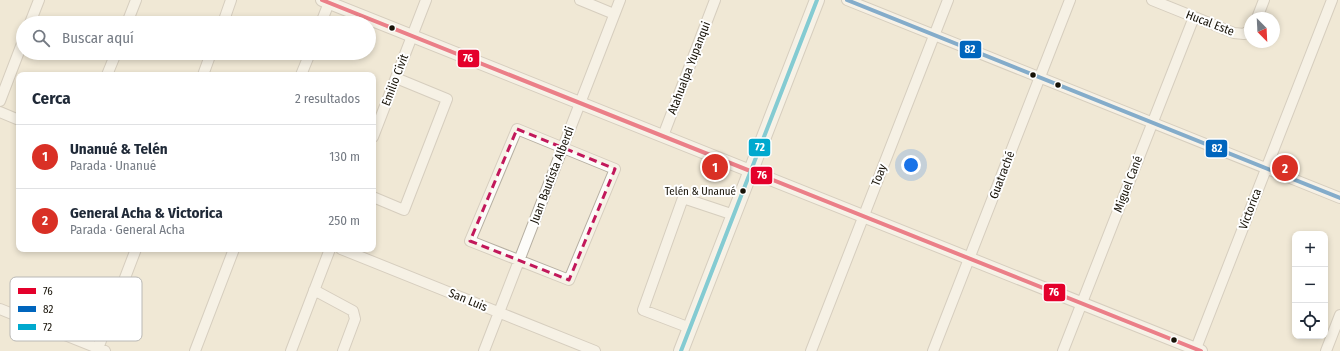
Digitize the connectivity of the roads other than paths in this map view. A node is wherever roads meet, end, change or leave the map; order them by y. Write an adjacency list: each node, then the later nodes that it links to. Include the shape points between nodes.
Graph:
1 (39, 0): 18 (street)
2 (136, 0): 19 (street)
3 (231, 0): 20 (street)
4 (426, 0): 27 (street, Emilio Civit)
5 (580, 0): 17 (street)
6 (620, 0): 17 (street, Juan Bautista Alberdi)
7 (715, 0): 43 (street, Atahualpa Yupanqui)
8 (817, 0): 46 (main road)
9 (847, 0): 26 (street)
10 (948, 0): 26 (street, Toay)
11 (1070, 0): 35 (street, Guatraché)
12 (1152, 0): 23 (street, Hucal Este)
13 (1264, 0): 16 (street)
14 (1332, 0): 45 (street, Victorica)
15 (327, 1): 21 (street); 22 (street)
16 (1259, 12)
17 (614, 14): 38 (street, Juan Bautista Alberdi)
18 (33, 16)
19 (130, 16)
20 (225, 16)
21 (323, 16)
22 (363, 16)
23 (1194, 17): 25 (street, Hucal Este, via 1238,34); 41 (street, Miguel Cané)
24 (376, 21): 27 (street)
25 (1244, 32)
26 (934, 35): 35 (street); 50 (street, Toay)
27 (412, 36): 36 (street, Emilio Civit); 38 (street)
28 (16, 60): 37 (street)
29 (113, 60): 32 (street)
30 (208, 60): 33 (street)
31 (307, 60): 34 (street)
32 (108, 72)
33 (204, 72)
34 (302, 72)
35 (1040, 77): 41 (street); 55 (street, Guatraché)
36 (396, 78): 42 (street, Emilio Civit); 47 (street, via 447,99 404,210)
37 (0, 101)
38 (580, 103): 43 (street); 44 (street, Juan Bautista Alberdi)
39 (0, 112): 40 (street)
40 (16, 119)
41 (1152, 122): 45 (street); 59 (street, Miguel Cané)
42 (376, 129)
43 (663, 136): 46 (street)
44 (563, 148): 56 (street, Juan Bautista Alberdi); 56 (street, via 517,129 470,241); 56 (street, via 615,169 569,280)
45 (1266, 168): 48 (street); 67 (street, Victorica)
46 (751, 171): 49 (main road); 50 (street)
47 (376, 198)
48 (1340, 198)
49 (734, 215): 64 (main road); 64 (street, via 683,198 643,310)
50 (864, 216): 55 (street); 74 (street, Toay)
51 (135, 252): 57 (street)
52 (233, 252): 68 (street)
53 (329, 252): 58 (street)
54 (349, 252): 61 (street, San Luis)
55 (969, 258): 59 (street); 75 (street, Guatraché)
56 (519, 260): 61 (street, Juan Bautista Alberdi)
57 (126, 277)
58 (314, 290): 69 (street); 70 (street, via 353,311 355,319)
59 (1082, 303): 67 (street); 76 (street, Miguel Cané)
60 (0, 309): 62 (street)
61 (499, 312): 71 (street, Juan Bautista Alberdi); 72 (street, San Luis)
62 (10, 313)
63 (1340, 316): 77 (street)
64 (690, 328): 73 (main road)
65 (78, 341): 66 (street)
66 (100, 350)
67 (1197, 350)
68 (195, 351)
69 (290, 351)
70 (342, 351)
71 (484, 351)
72 (595, 351)
73 (681, 351)
74 (811, 351)
75 (933, 351)
76 (1063, 351)
77 (1326, 351)

